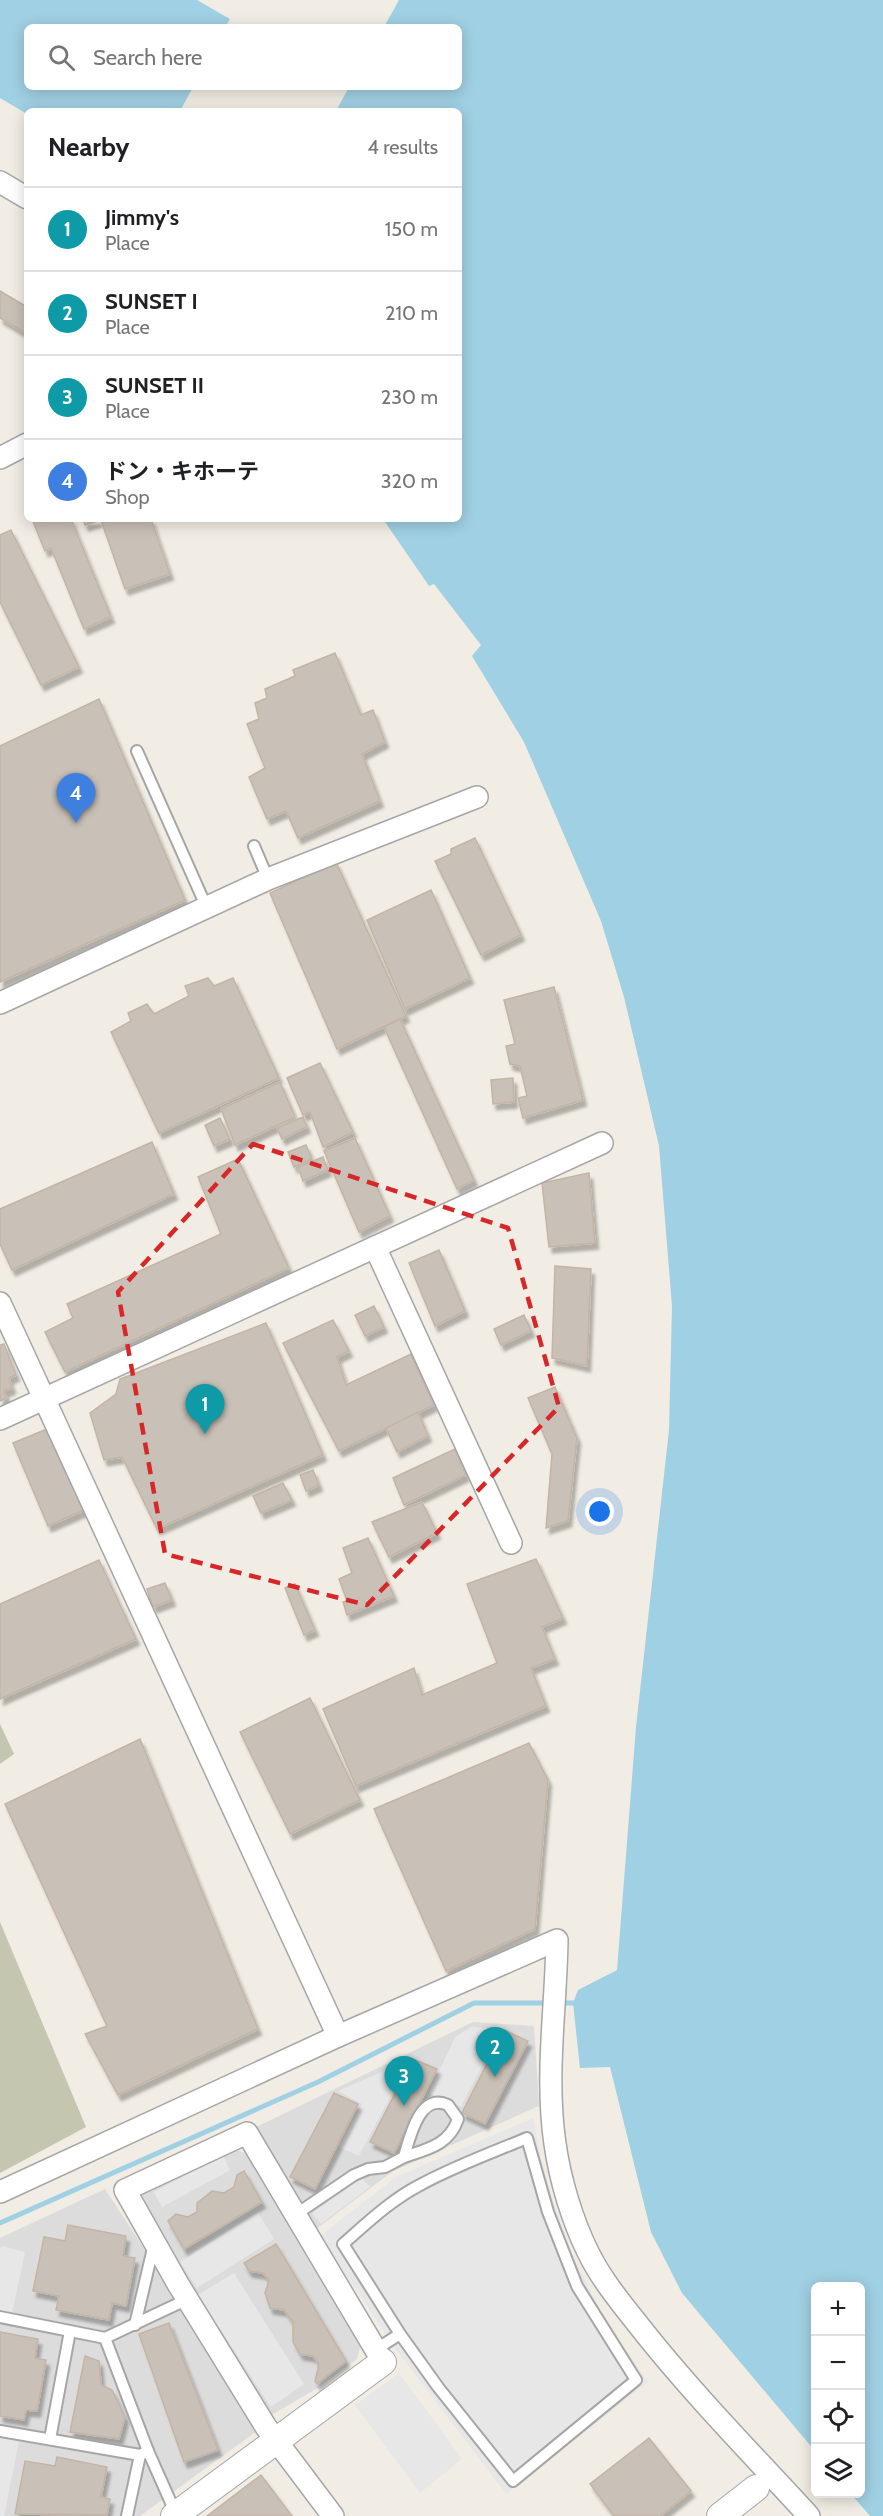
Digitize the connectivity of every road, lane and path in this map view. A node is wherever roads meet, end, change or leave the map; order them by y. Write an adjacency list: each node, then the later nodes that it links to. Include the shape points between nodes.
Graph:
1 (0, 182): 2 (street)
2 (24, 196)
3 (24, 446): 4 (street)
4 (0, 458)
5 (137, 751): 9 (lane)
6 (477, 797): 8 (street)
7 (254, 846): 8 (lane)
8 (268, 879): 9 (street)
9 (206, 906): 10 (street)
10 (0, 1003)
11 (602, 1143): 12 (street)
12 (375, 1247): 14 (street); 16 (street)
13 (0, 1303): 14 (street)
14 (44, 1399): 15 (street); 17 (street)
15 (0, 1419)
16 (512, 1543)
17 (338, 2036): 19 (street); 38 (street, via 557,1940 550,2069 555,2144 570,2205 588,2252 613,2293 663,2357)
18 (404, 2157): 18 (lane, via 411,2133 428,2104 435,2101 448,2105 458,2119 454,2132 436,2146); 20 (lane, via 354,2175)
19 (0, 2192)
20 (295, 2215): 21 (street, via 247,2133 124,2190); 28 (street)
21 (154, 2241): 22 (street); 24 (lane)
22 (188, 2299): 24 (lane); 31 (street)
23 (0, 2317): 25 (lane)
24 (135, 2325): 27 (lane)
25 (70, 2331): 27 (lane); 30 (lane)
26 (400, 2334): 26 (lane, via 513,2481 636,2380 577,2286 548,2212 527,2138 418,2186 376,2214 343,2244); 28 (lane)
27 (105, 2338): 32 (lane)
28 (379, 2356): 31 (street)
29 (0, 2431): 30 (lane)
30 (50, 2439): 32 (lane)
31 (275, 2441): 34 (street); 36 (street)
32 (145, 2453): 34 (lane); 35 (lane)
33 (756, 2488): 37 (street)
34 (175, 2515)
35 (127, 2516)
36 (333, 2516)
37 (720, 2516)
38 (809, 2516)

